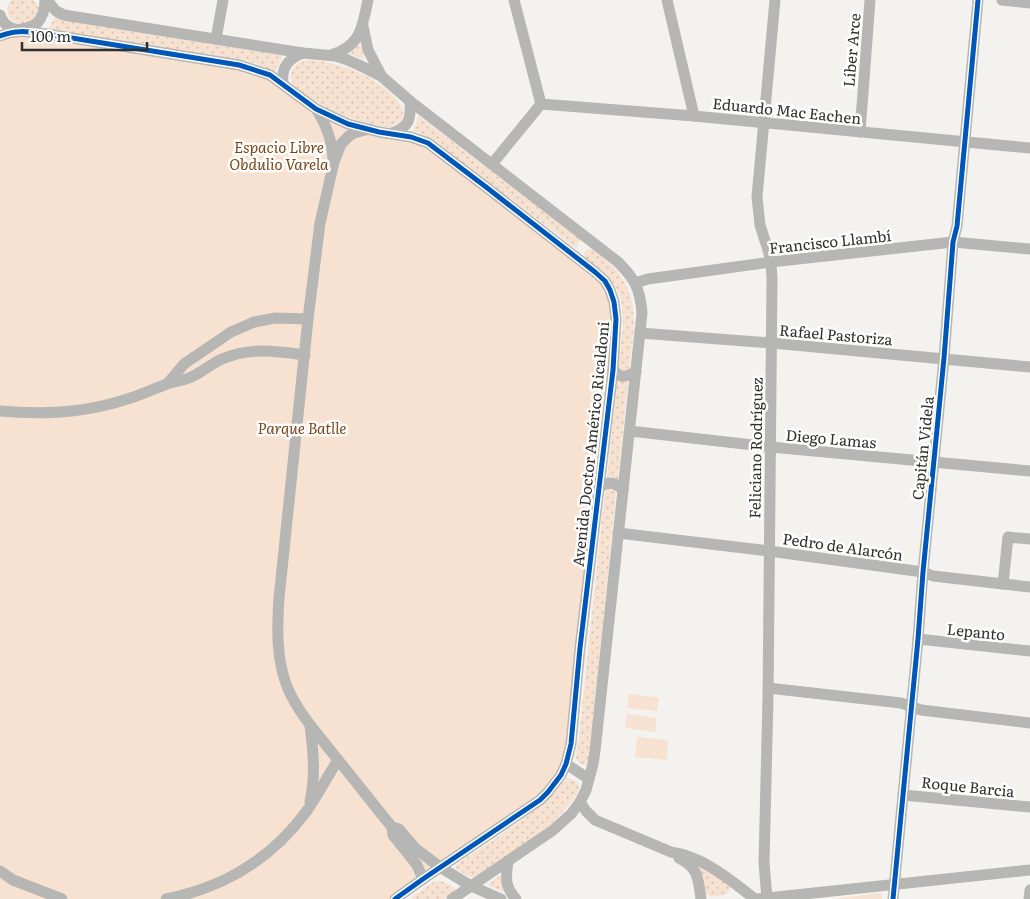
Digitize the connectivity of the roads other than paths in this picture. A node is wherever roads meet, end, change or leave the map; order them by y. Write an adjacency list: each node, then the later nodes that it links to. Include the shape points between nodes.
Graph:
1 (46, 0): 13 (street, via 38,23); 15 (street, via 64,15)
2 (223, 0): 15 (street)
3 (368, 0): 12 (street)
4 (514, 0): 21 (street)
5 (667, 0): 23 (street)
6 (775, 0): 24 (street, Feliciano Rodríguez)
7 (870, 0): 26 (street, Líber Arce)
8 (978, 0): 28 (street, Capitán Videla)
9 (1002, 0): 10 (street)
10 (1030, 3)
11 (0, 15): 13 (street, via 7,26)
12 (362, 26): 17 (street, via 352,44); 18 (street, via 368,50)
13 (20, 30): 14 (street, Avenida Doctor Américo Ricaldoni); 19 (street, Avenida Doctor Américo Ricaldoni, via 239,65 270,74)
14 (0, 36)
15 (216, 38): 16 (street)
16 (304, 53): 17 (street); 19 (street, via 291,59 287,65)
17 (331, 55): 18 (street)
18 (381, 76): 20 (street)
19 (284, 84): 22 (street, Avenida Doctor Américo Ricaldoni)
20 (410, 101): 27 (street, via 408,123); 31 (street)
21 (540, 104): 23 (street, Eduardo Mac Eachen); 31 (street)
22 (316, 109): 25 (street, Avenida Doctor Américo Ricaldoni, via 348,124); 30 (street, via 330,137)
23 (694, 116): 24 (street, Eduardo Mac Eachen)
24 (764, 123): 26 (street, Eduardo Mac Eachen); 36 (street, Feliciano Rodríguez, via 757,204)
25 (369, 129): 27 (street, Avenida Doctor Américo Ricaldoni); 30 (street, via 349,136 341,144)
26 (860, 132): 28 (street, Eduardo Mac Eachen)
27 (392, 134): 35 (street, Avenida Doctor Américo Ricaldoni, via 418,139 438,150)
28 (965, 142): 29 (street, Eduardo Mac Eachen); 33 (street, Capitán Videla)
29 (1030, 148)
30 (334, 162): 38 (street, via 317,237)
31 (492, 164): 32 (street)
32 (591, 242): 35 (street, via 581,247); 37 (street, via 618,262)
33 (953, 242): 34 (street, Francisco Llambí); 36 (street, Francisco Llambí); 42 (street, Capitán Videla)
34 (1030, 249)
35 (578, 259): 44 (street, Avenida Doctor Américo Ricaldoni, via 605,281 612,296 616,319)
36 (771, 262): 37 (street, Francisco Llambí); 40 (street, Feliciano Rodríguez)
37 (635, 282): 39 (street, via 642,313)
38 (308, 320): 41 (street); 46 (street, via 275,318 254,322 231,332 184,364)
39 (640, 333): 40 (street, Rafael Pastoriza); 45 (street)
40 (772, 343): 42 (street, Rafael Pastoriza); 49 (street, Feliciano Rodríguez)
41 (305, 355): 46 (street, via 265,350 244,352 221,360 189,378); 65 (street, via 277,636 288,689)
42 (944, 358): 43 (street, Rafael Pastoriza); 50 (street, Capitán Videla)
43 (1030, 367)
44 (613, 370): 45 (street, via 625,377); 52 (street, Avenida Doctor Américo Ricaldoni)
45 (636, 372): 48 (street)
46 (168, 383): 47 (street, via 122,401 80,410)
47 (0, 411)
48 (630, 431): 49 (street, Diego Lamas); 53 (street)
49 (771, 447): 50 (street, Diego Lamas); 56 (street, Feliciano Rodríguez)
50 (934, 462): 51 (street, Diego Lamas); 57 (street, Capitán Videla)
51 (1030, 471)
52 (599, 487): 53 (street, via 605,483 615,484); 67 (street, Avenida Doctor Américo Ricaldoni, via 571,744)
53 (623, 490): 54 (street)
54 (618, 533): 56 (street, Pedro de Alarcón); 68 (street, via 595,751)
55 (1030, 539): 58 (street, via 1008,537)
56 (769, 551): 57 (street, Pedro de Alarcón); 62 (street, Feliciano Rodríguez)
57 (923, 572): 58 (street, Pedro de Alarcón); 60 (street, Capitán Videla)
58 (1003, 584): 59 (street, Pedro de Alarcón)
59 (1030, 587)
60 (918, 640): 61 (street, Lepanto); 63 (street, Capitán Videla)
61 (1030, 652)
62 (768, 688): 63 (street, via 901,703); 91 (street, Feliciano Rodríguez, via 764,863)
63 (911, 707): 64 (street); 69 (street, Capitán Videla)
64 (1030, 723)
65 (310, 724): 66 (street); 72 (street, via 314,772)
66 (338, 760): 72 (street); 73 (street)
67 (566, 764): 68 (street); 76 (street, Avenida Doctor Américo Ricaldoni, via 540,800)
68 (589, 779): 70 (street)
69 (903, 795): 71 (street, Roque Barcia); 80 (street, Capitán Videla)
70 (580, 802): 74 (street, via 595,820); 75 (street, via 552,831)
71 (1030, 807)
72 (307, 810): 86 (street, via 282,841 243,870 208,887)
73 (392, 827): 76 (street, via 399,829 416,849); 79 (street, via 393,835 417,865)
74 (671, 852): 90 (street, via 696,872); 91 (street, via 708,864)
75 (508, 861): 81 (street); 89 (street, via 507,884)
76 (440, 867): 79 (street, Avenida Doctor Américo Ricaldoni); 81 (street)
77 (1030, 870): 80 (street)
78 (0, 871): 85 (street, via 12,880)
79 (423, 879): 83 (street, Avenida Doctor Américo Ricaldoni)
80 (894, 884): 84 (street); 92 (street, Capitán Videla)
81 (472, 886): 87 (street); 88 (street)
82 (1030, 890): 93 (street)
83 (400, 897)
84 (791, 897): 91 (street)
85 (62, 899)
86 (166, 899)
87 (452, 899)
88 (501, 899)
89 (516, 899)
90 (701, 899)
91 (760, 899)
92 (893, 899)
93 (1029, 899)

